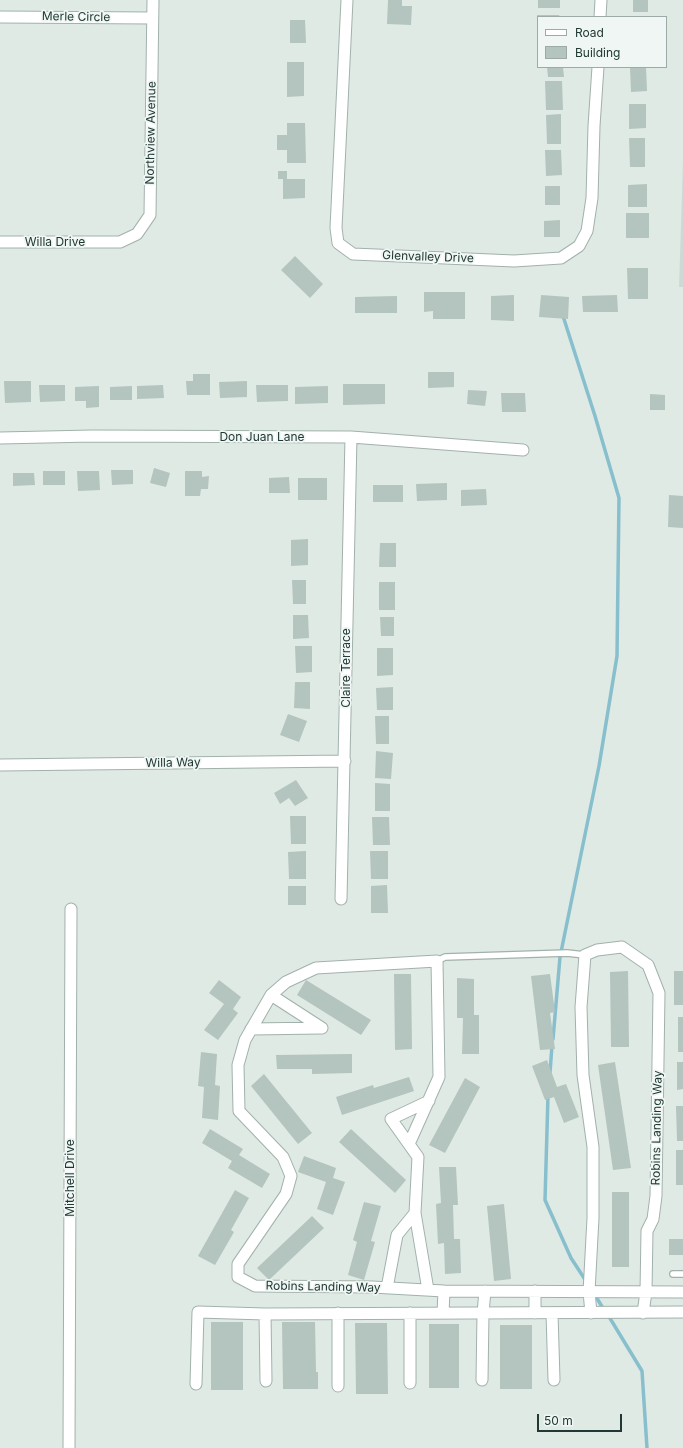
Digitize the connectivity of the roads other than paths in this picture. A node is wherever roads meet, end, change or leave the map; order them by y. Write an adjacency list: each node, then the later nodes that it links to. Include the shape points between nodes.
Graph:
1 (153, 0): 6 (street, Northview Avenue)
2 (347, 0): 7 (street, Glenvalley Drive, via 336,228 338,243 353,254 514,260 561,258 579,246 588,231 592,198)
3 (601, 0): 4 (street)
4 (600, 16)
5 (0, 17): 6 (street, Merle Circle)
6 (152, 18): 9 (street, Northview Avenue, via 150,215 137,234 120,242)
7 (598, 68)
8 (0, 242): 9 (street, Willa Drive)
9 (110, 242)
10 (351, 437): 11 (street, Don Juan Lane); 12 (street, Don Juan Lane); 13 (street, Claire Terrace)
11 (0, 438)
12 (523, 450)
13 (345, 761): 14 (street, Willa Way); 15 (street, Claire Terrace)
14 (0, 765)
15 (341, 899)
16 (71, 909): 50 (street, Mitchell Drive)
17 (586, 955): 18 (lane, via 567,953 445,957); 31 (street, via 581,1007 583,1075 593,1147); 32 (street, Robins Landing Way, via 597,950 622,947 648,965 659,993 656,1196 654,1218 647,1231)
18 (437, 961): 19 (street, Robins Landing Way, via 316,968 286,982); 21 (street, via 439,1077)
19 (271, 995): 20 (street, Robins Landing Way); 20 (street, via 322,1028)
20 (251, 1029): 26 (street, Robins Landing Way, via 238,1065 239,1111 284,1157 291,1176 286,1194 238,1264 238,1277 255,1286)
21 (429, 1101): 22 (street); 22 (street, via 392,1119)
22 (409, 1144): 23 (street, via 418,1157)
23 (415, 1213): 26 (street, via 397,1235); 27 (street)
24 (673, 1274): 25 (lane)
25 (683, 1274)
26 (387, 1288): 27 (street, Robins Landing Way)
27 (428, 1290): 28 (street, Robins Landing Way)
28 (444, 1291): 29 (street, Robins Landing Way); 37 (street)
29 (485, 1291): 30 (street, Robins Landing Way); 38 (street)
30 (535, 1291): 31 (street, Robins Landing Way); 39 (street)
31 (589, 1292): 32 (street, Robins Landing Way); 41 (street)
32 (646, 1292): 33 (street, Robins Landing Way); 42 (street, Robins Landing Way)
33 (683, 1292)
34 (683, 1312): 42 (street)
35 (338, 1313): 36 (street); 43 (street); 49 (street)
36 (410, 1313): 37 (street); 47 (street)
37 (444, 1313): 38 (street)
38 (483, 1313): 39 (street); 44 (street)
39 (535, 1313): 40 (street)
40 (552, 1313): 41 (street); 45 (street)
41 (591, 1313): 42 (street)
42 (643, 1313)
43 (265, 1314): 46 (street); 48 (street, via 198,1312)
44 (482, 1380)
45 (554, 1380)
46 (266, 1381)
47 (410, 1383)
48 (196, 1384)
49 (338, 1386)
50 (69, 1448)

